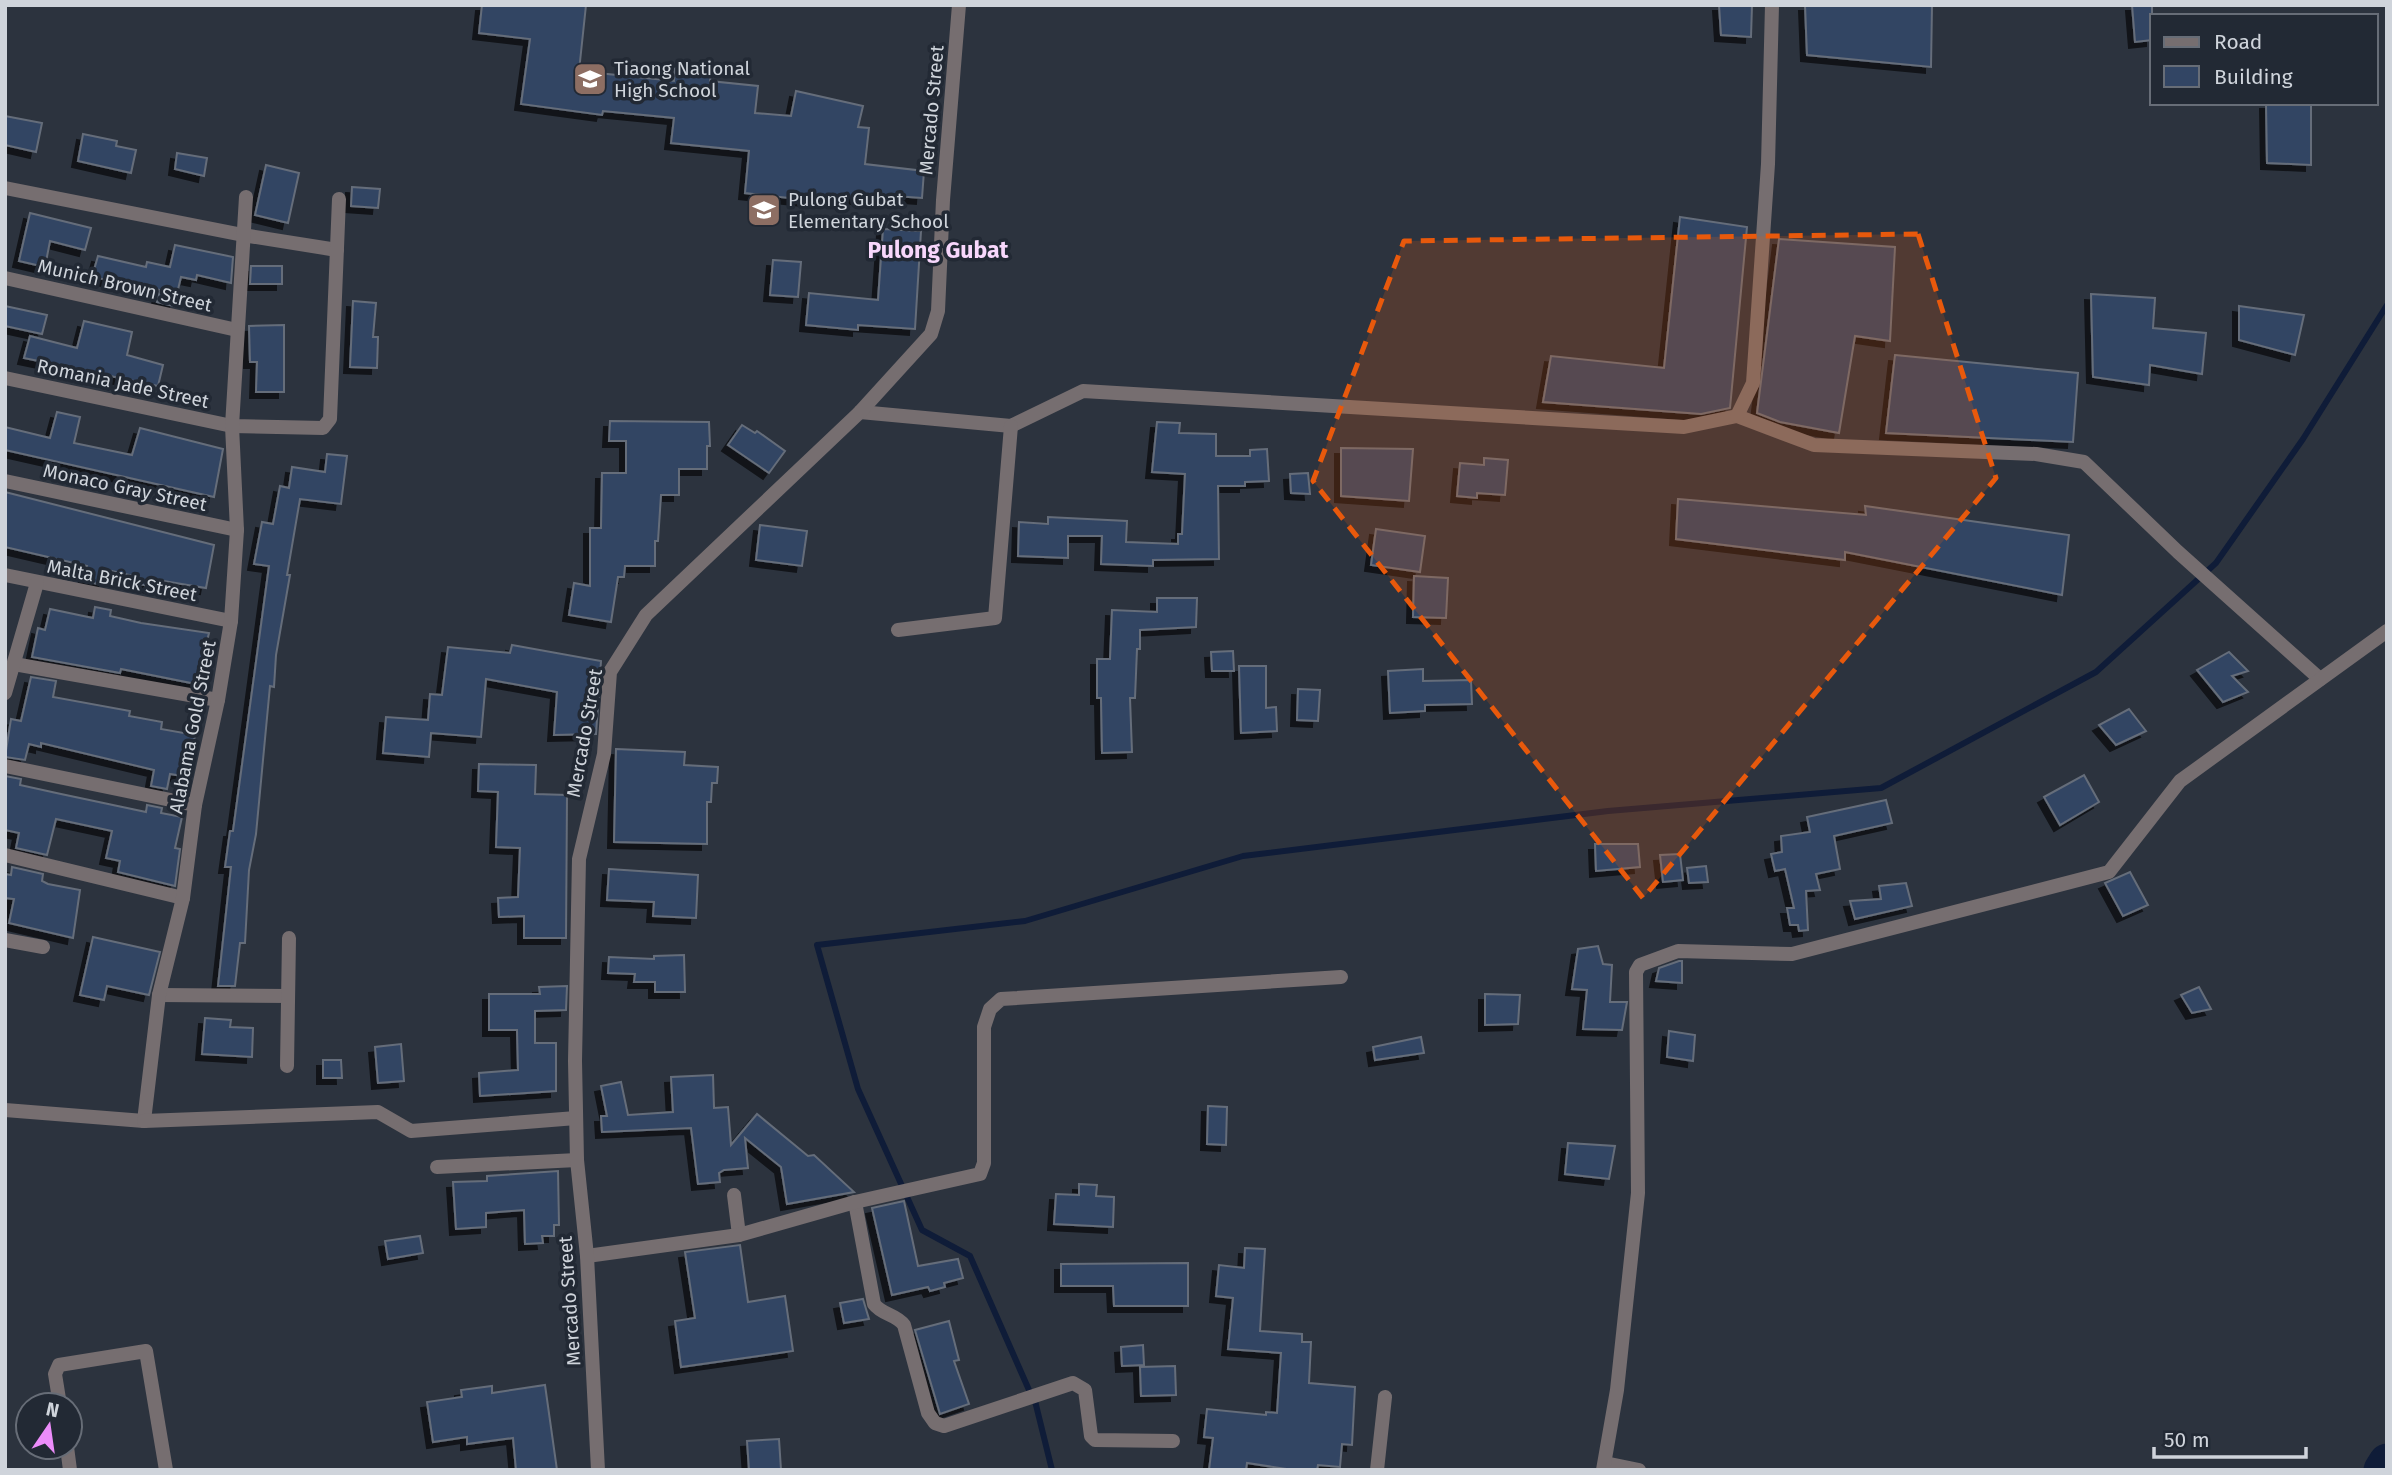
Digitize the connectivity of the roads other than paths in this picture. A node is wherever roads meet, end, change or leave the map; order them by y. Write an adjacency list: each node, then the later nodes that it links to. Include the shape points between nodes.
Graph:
1 (959, 5): 11 (street, Mercado Street, via 938,312 931,334)
2 (1772, 5): 12 (street, via 1768,164 1752,383)
3 (5, 188): 6 (street)
4 (246, 197): 6 (street, Alabama Gold Street)
5 (339, 200): 7 (street)
6 (243, 235): 7 (street); 9 (street, Alabama Gold Street)
7 (337, 250): 13 (street, Romania Jade Street, via 330,419 323,428)
8 (5, 278): 9 (street, Munich Brown Street)
9 (237, 330): 13 (street, Alabama Gold Street)
10 (5, 378): 13 (street, Romania Jade Street)
11 (860, 412): 14 (street); 38 (street, Mercado Street, via 646,615 610,672 604,754 579,859)
12 (1737, 416): 14 (street, via 1684,427 1083,391); 23 (street, via 1814,445 2036,454 2084,462)
13 (232, 426): 16 (street, Alabama Gold Street)
14 (1011, 426): 20 (street, via 995,618)
15 (5, 481): 16 (street, Monaco Gray Street)
16 (237, 530): 19 (street, Alabama Gold Street)
17 (5, 575): 18 (street, Malta Brick Street)
18 (37, 583): 19 (street, Malta Brick Street); 22 (street)
19 (231, 621): 25 (street, Alabama Gold Street)
20 (898, 630)
21 (2387, 631): 23 (street)
22 (14, 664): 24 (street); 25 (street)
23 (2320, 679): 49 (street, via 2180,781 2109,872 1792,954 1678,951 1640,965 1636,972 1638,1193 1617,1390)
24 (5, 693)
25 (218, 699): 27 (street, Alabama Gold Street)
26 (5, 766): 27 (street)
27 (195, 805): 29 (street, Alabama Gold Street)
28 (5, 855): 29 (street)
29 (183, 898): 34 (street, Alabama Gold Street)
30 (289, 938): 35 (street)
31 (5, 940): 32 (street)
32 (43, 947)
33 (1341, 977): 43 (street, via 1001,999 990,1009 984,1027 984,1163 980,1174)
34 (159, 995): 35 (street); 39 (street, Alabama Gold Street)
35 (288, 996): 36 (street)
36 (287, 1066)
37 (5, 1110): 39 (street)
38 (576, 1118): 39 (street, via 411,1131 378,1112); 40 (street, Mercado Street)
39 (144, 1121)
40 (577, 1160): 41 (street); 45 (street, Mercado Street)
41 (436, 1167)
42 (734, 1195): 44 (street)
43 (855, 1202): 44 (street); 48 (street, via 874,1304 904,1325 928,1413 935,1423 944,1426 1073,1383 1085,1390 1091,1436 1096,1440)
44 (739, 1235): 45 (street)
45 (587, 1256): 51 (street, Mercado Street)
46 (58, 1391): 50 (street, via 55,1374 59,1365 146,1351)
47 (1385, 1397): 52 (street)
48 (1173, 1441)
49 (1604, 1466): 53 (street)
50 (166, 1470)
51 (598, 1470)
52 (1377, 1470)
53 (1639, 1470)

